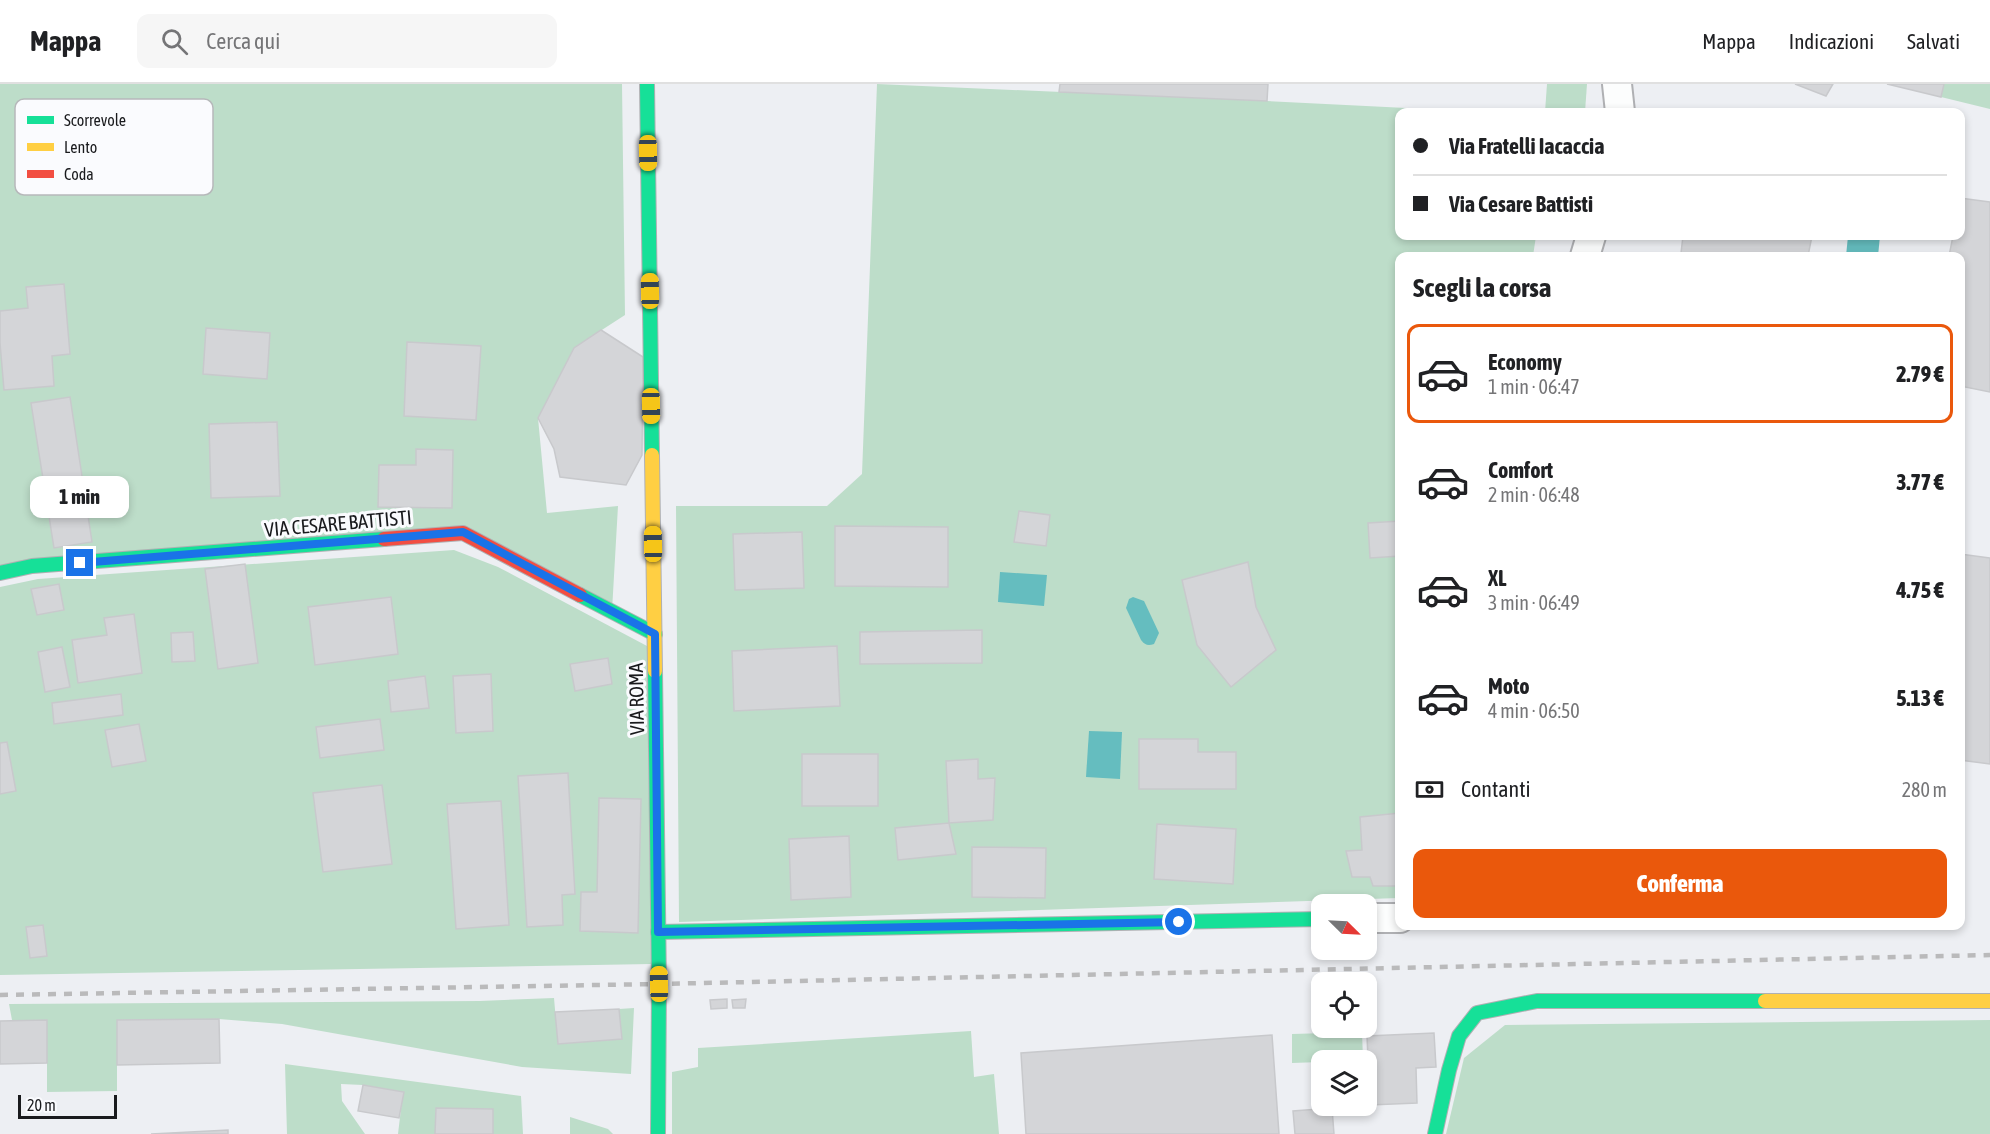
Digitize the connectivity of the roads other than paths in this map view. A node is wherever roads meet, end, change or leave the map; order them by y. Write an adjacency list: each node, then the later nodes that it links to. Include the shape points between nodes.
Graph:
1 (647, 84): 5 (street, VIA ROMA)
2 (1617, 84): 3 (street)
3 (1620, 108)
4 (0, 573): 5 (street, VIA CESARE BATTISTI, via 32,566 463,532)
5 (655, 634): 9 (street, VIA ROMA)
6 (1377, 918): 7 (street)
7 (1395, 918)
8 (1311, 919): 9 (street)
9 (658, 932): 11 (street, VIA ROMA)
10 (1990, 1001): 12 (street, via 1537,1001 1477,1013 1459,1036)
11 (658, 1134)
12 (1435, 1134)

